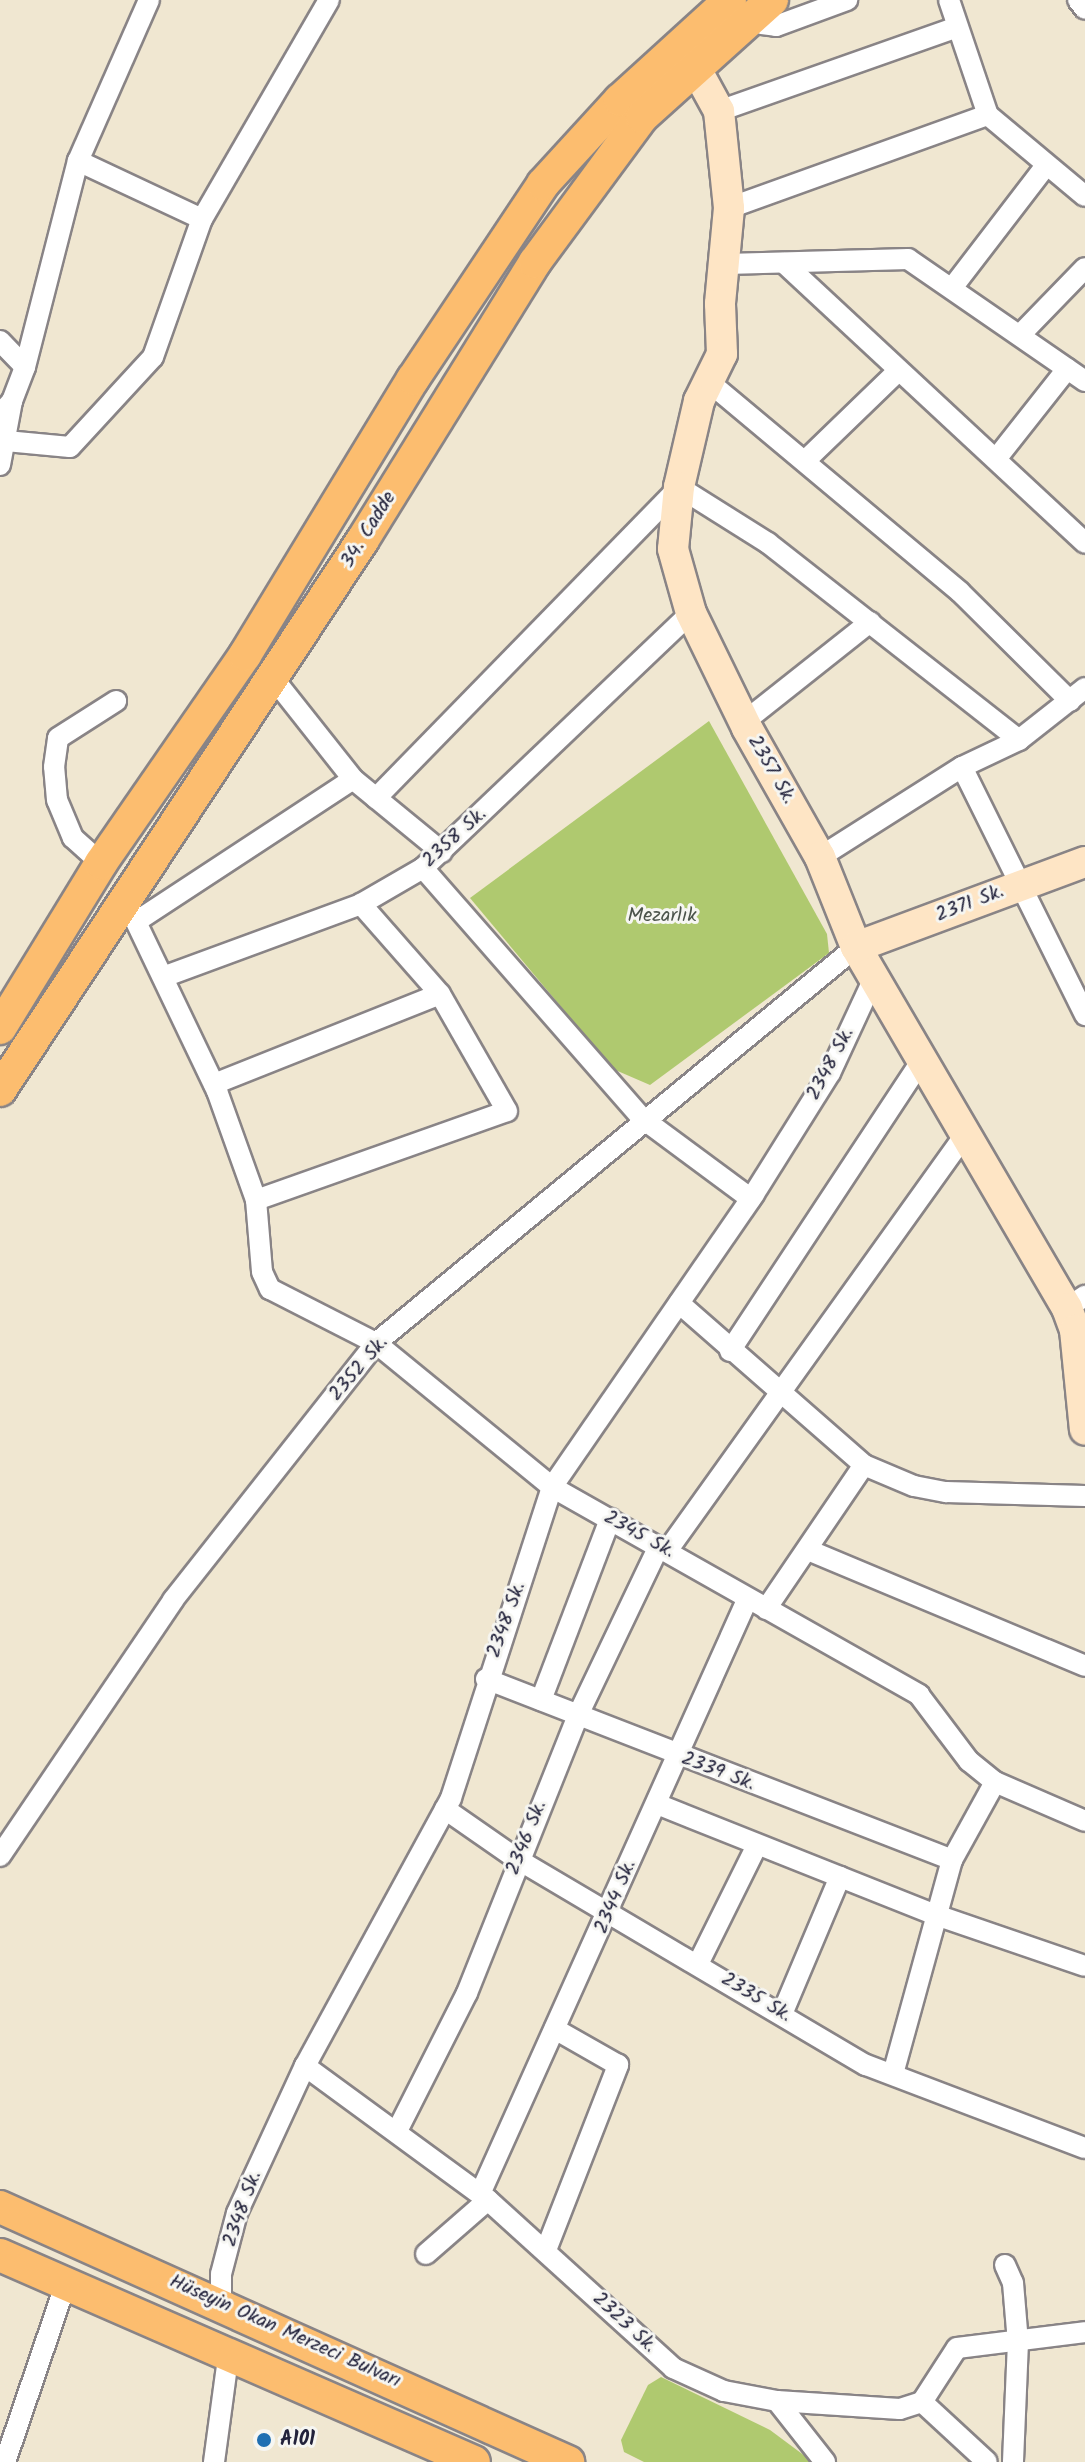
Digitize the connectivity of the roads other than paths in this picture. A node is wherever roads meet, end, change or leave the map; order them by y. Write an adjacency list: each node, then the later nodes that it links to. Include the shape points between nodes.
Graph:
1 (149, 0): 12 (street)
2 (329, 0): 16 (street)
3 (847, 0): 6 (street, via 776,26 762,24)
4 (949, 0): 8 (street)
5 (1078, 0): 7 (street)
6 (739, 5): 9 (main road, 34. Cadde); 48 (main road, 34. Cadde, via 620,100 543,184 413,379 245,655)
7 (1085, 9)
8 (957, 27): 10 (street); 11 (street)
9 (696, 69): 10 (street, 2357 Sk.); 37 (main road, 34. Cadde, via 642,117 535,262)
10 (719, 111): 15 (street, 2357 Sk.)
11 (988, 115): 13 (street); 15 (street)
12 (78, 161): 16 (street); 23 (street)
13 (1045, 167): 14 (street); 20 (street)
14 (1085, 196)
15 (729, 208): 18 (street, 2357 Sk.)
16 (202, 219): 29 (street, via 153,357 70,447)
17 (784, 263): 18 (street); 20 (street, via 908,259); 25 (street)
18 (727, 264): 27 (street, 2357 Sk., via 720,304 722,354)
19 (1085, 268): 21 (street)
20 (952, 288): 21 (street)
21 (1020, 335): 24 (street)
22 (0, 341): 23 (street)
23 (25, 367): 28 (street)
24 (1067, 369): 26 (street); 31 (street)
25 (898, 371): 30 (street); 31 (street)
26 (1085, 381)
27 (709, 382): 30 (street); 33 (street, 2357 Sk.)
28 (6, 408): 29 (street)
29 (6, 441): 32 (street)
30 (807, 459): 38 (street)
31 (996, 459): 34 (street)
32 (0, 465)
33 (679, 487): 35 (street, 2357 Sk., via 673,549); 36 (street, via 768,543); 44 (street)
34 (1085, 543)
35 (691, 613): 40 (street, 2357 Sk.); 45 (street, 2358 Sk.)
36 (870, 622): 40 (street); 41 (street)
37 (273, 678): 43 (street); 52 (main road, 34. Cadde)
38 (1077, 695): 41 (street)
39 (116, 701): 48 (street, via 58,738 54,767 57,800 73,838)
40 (744, 722): 46 (street, 2357 Sk.)
41 (1019, 740): 42 (street)
42 (962, 767): 46 (street); 50 (street)
43 (353, 779): 44 (street); 52 (street)
44 (376, 798): 45 (street)
45 (442, 852): 49 (street, 2358 Sk.)
46 (820, 857): 53 (street, 2357 Sk.)
47 (1085, 862): 50 (street, 2371 Sk.)
48 (101, 863): 58 (main road, 34. Cadde)
49 (423, 868): 51 (street, 2358 Sk.); 62 (street)
50 (1020, 884): 53 (street, 2371 Sk.); 57 (street)
51 (361, 904): 55 (street, 2358 Sk.); 56 (street)
52 (131, 911): 55 (street); 61 (main road, 34. Cadde)
53 (856, 947): 54 (street, 2357 Sk.); 62 (street, 2352 Sk.)
54 (875, 976): 59 (street, 2357 Sk.); 64 (street, 2348 Sk., via 830,1073)
55 (163, 977): 60 (street)
56 (440, 994): 60 (street); 65 (street, via 507,1111)
57 (1085, 1015)
58 (0, 1028)
59 (924, 1057): 63 (street, 2357 Sk.); 69 (street)
60 (214, 1084): 65 (street)
61 (0, 1090)
62 (643, 1119): 64 (street); 68 (street, 2352 Sk.)
63 (967, 1132): 67 (street, 2357 Sk.); 70 (street, 2346 Sk.)
64 (751, 1199): 66 (street, 2348 Sk.)
65 (256, 1200): 68 (street, 2345 Sk., via 262,1272 270,1289)
66 (679, 1303): 69 (street); 73 (street, 2348 Sk.)
67 (1078, 1320): 71 (street, 2357 Sk.)
68 (376, 1343): 73 (street, 2345 Sk.); 89 (street, 2352 Sk., via 173,1600)
69 (730, 1351): 70 (street)
70 (778, 1389): 72 (street); 76 (street, 2346 Sk.)
71 (1085, 1430)
72 (864, 1465): 74 (street, via 914,1486 946,1492); 77 (street, 2344 Sk.)
73 (552, 1487): 75 (street, 2345 Sk.); 80 (street, 2348 Sk.)
74 (1085, 1496)
75 (610, 1519): 76 (street, 2345 Sk.); 81 (street)
76 (663, 1548): 78 (street, 2345 Sk.); 82 (street, 2346 Sk.)
77 (808, 1550): 78 (street, 2344 Sk.); 79 (street)
78 (757, 1603): 83 (street, 2344 Sk.); 84 (street, 2345 Sk., via 919,1695 969,1761)
79 (1085, 1666)
80 (486, 1679): 81 (street, 2339 Sk.); 86 (street, 2348 Sk.)
81 (541, 1700): 82 (street, 2339 Sk.)
82 (579, 1713): 83 (street, 2339 Sk.); 90 (street, 2346 Sk.)
83 (675, 1756): 85 (street, 2344 Sk.); 91 (street, 2339 Sk.)
84 (995, 1782): 87 (street, 2345 Sk.); 91 (street)
85 (657, 1804): 88 (street); 93 (street, 2344 Sk.)
86 (445, 1809): 90 (street, 2335 Sk.); 99 (street, 2348 Sk.)
87 (1085, 1821)
88 (757, 1845): 92 (street); 95 (street)
89 (0, 1856)
90 (517, 1859): 93 (street, 2335 Sk.); 101 (street, 2346 Sk., via 467,1993)
91 (952, 1860): 94 (street)
92 (840, 1877): 94 (street); 97 (street)
93 (608, 1911): 95 (street, 2335 Sk.); 98 (street, 2344 Sk.)
94 (936, 1915): 96 (street); 100 (street)
95 (698, 1964): 97 (street, 2335 Sk.)
96 (1085, 1966)
97 (782, 2014): 100 (street, 2335 Sk., via 866,2065)
98 (555, 2029): 103 (street, 2344 Sk.); 105 (street, via 618,2065)
99 (305, 2066): 101 (street, 2323 Sk.); 110 (street, 2348 Sk., via 237,2213 221,2274)
100 (893, 2074): 102 (street, 2335 Sk.)
101 (397, 2131): 103 (street, 2323 Sk.)
102 (1085, 2148)
103 (484, 2197): 105 (street, 2323 Sk.); 106 (street, 2344 Sk.)
104 (0, 2207): 110 (main road, Hüseyin Okan Merzeci Bulvarı)
105 (546, 2250): 114 (street, 2323 Sk., via 673,2368 724,2391)
106 (426, 2254)
107 (0, 2255): 109 (main road, Hüseyin Okan Merzeci Bulvarı)
108 (1005, 2265): 112 (street, via 1013,2283)
109 (66, 2283): 113 (main road, Hüseyin Okan Merzeci Bulvarı); 116 (street)
110 (221, 2304): 119 (main road, Hüseyin Okan Merzeci Bulvarı)
111 (1085, 2332): 112 (street)
112 (1018, 2342): 115 (street, via 957,2348); 122 (street)
113 (229, 2351): 117 (street); 118 (main road, Hüseyin Okan Merzeci Bulvarı)
114 (777, 2401): 115 (street, 2323 Sk., via 900,2409); 120 (street)
115 (922, 2402): 121 (street)
116 (5, 2462)
117 (214, 2462)
118 (474, 2462)
119 (568, 2462)
120 (825, 2462)
121 (987, 2462)
122 (1013, 2462)

